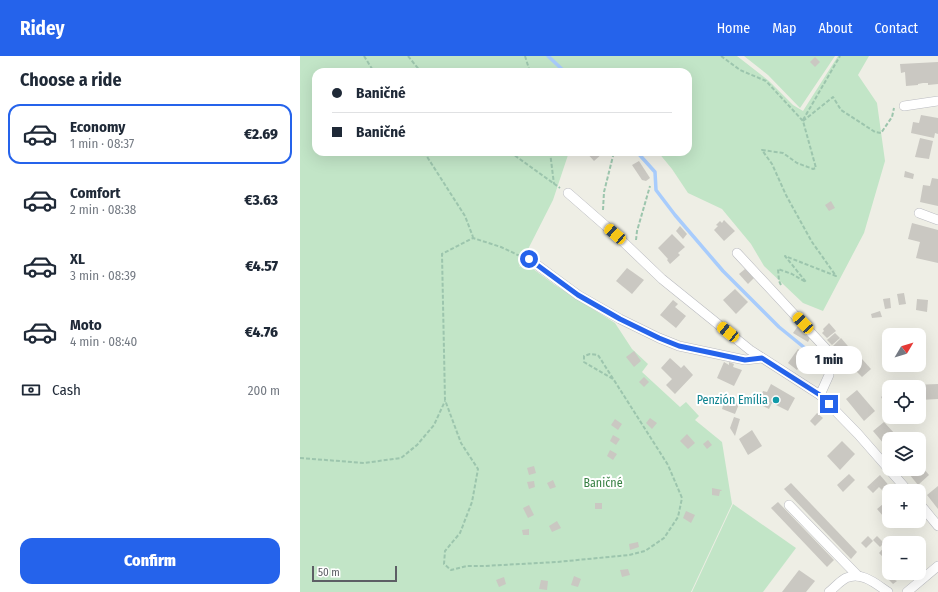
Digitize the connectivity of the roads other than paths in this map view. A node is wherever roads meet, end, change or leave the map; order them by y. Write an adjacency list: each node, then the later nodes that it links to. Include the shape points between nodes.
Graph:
1 (938, 101): 2 (street)
2 (904, 106)
3 (568, 194): 8 (street, via 662,279)
4 (918, 214): 5 (street)
5 (938, 220)
6 (737, 253): 9 (street, via 828,350 829,375)
7 (529, 259): 8 (street, via 578,295 659,338 679,346 745,360)
8 (762, 358): 9 (street)
9 (820, 395): 10 (street)
10 (902, 484)
11 (789, 505): 15 (street)
12 (926, 512): 13 (street)
13 (938, 526)
14 (938, 566): 18 (street)
15 (858, 576): 16 (street, via 846,578); 17 (street, via 872,580)
16 (829, 592)
17 (888, 592)
18 (907, 592)

